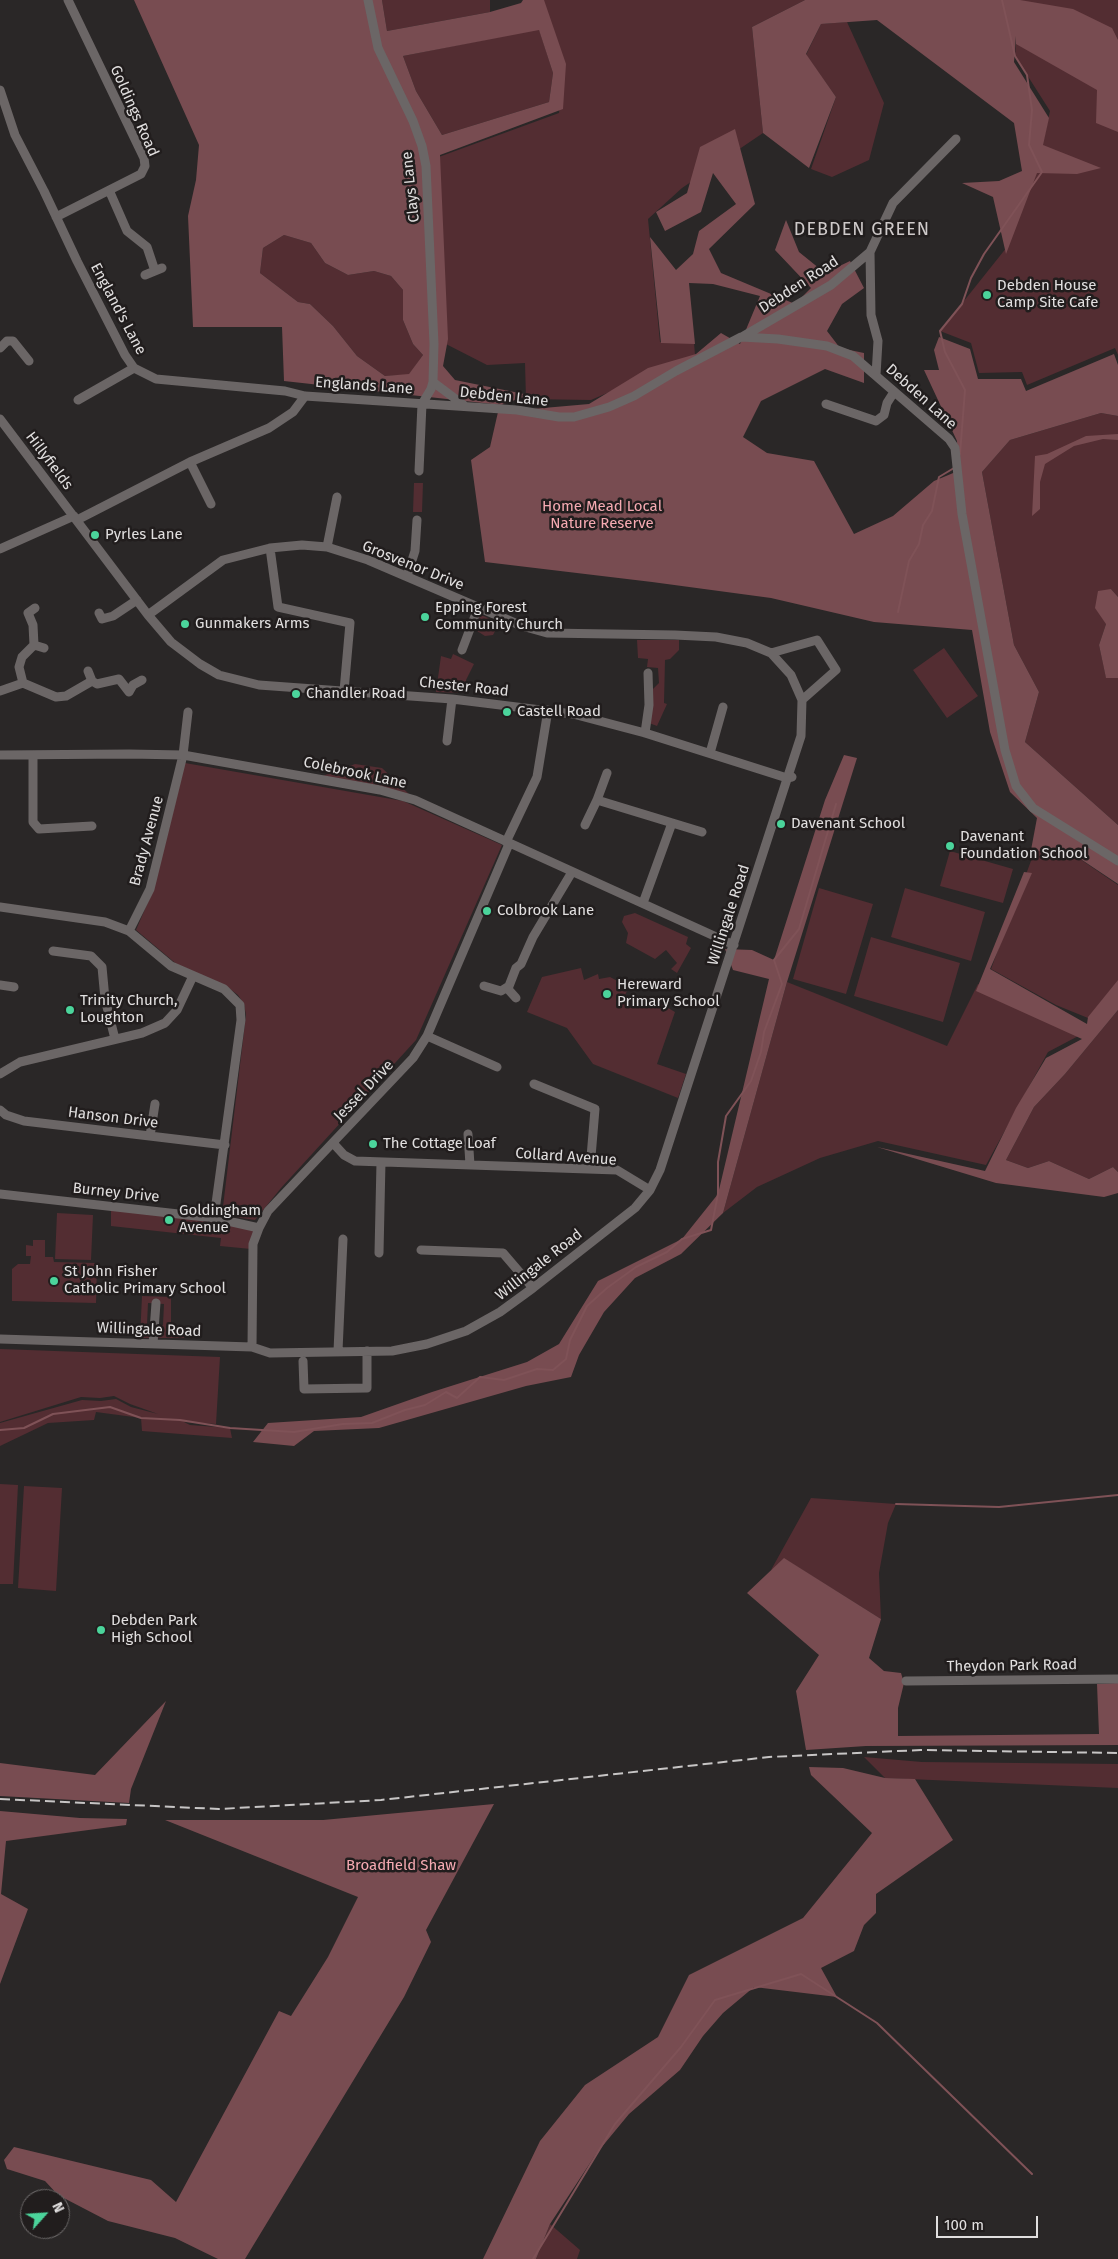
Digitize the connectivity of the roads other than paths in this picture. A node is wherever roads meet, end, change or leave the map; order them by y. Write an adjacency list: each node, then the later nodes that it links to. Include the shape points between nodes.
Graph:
1 (68, 0): 6 (street, Goldings Road, via 145,162 141,174)
2 (368, 0): 15 (street, Clays Lane, via 378,48 413,121 426,166)
3 (0, 90): 4 (street, England's Lane)
4 (2, 104): 7 (street, England's Lane, via 14,135)
5 (956, 138): 8 (street, Debden Road, via 893,203)
6 (109, 190): 7 (street, Goldings Road); 9 (street, via 127,231 147,247 159,269)
7 (56, 217): 13 (street, England's Lane)
8 (870, 252): 10 (street, Debden Road, via 830,285); 14 (street, Debden Road, via 871,315 878,341)
9 (145, 275)
10 (741, 337): 14 (street, Debden Lane, via 828,346 853,356); 21 (street, Debden Lane, via 634,396 587,414 559,417)
11 (0, 348): 12 (street, via 7,341 13,341)
12 (29, 361)
13 (134, 368): 17 (street, England's Lane, via 156,380 285,391); 18 (street)
14 (876, 375): 16 (street, Debden Lane)
15 (433, 382): 19 (street, Clays Lane); 21 (street)
16 (894, 392): 20 (street, via 884,415 876,421); 68 (street, Debden Lane, via 949,439 955,448 962,514 1005,750 1016,786 1033,808)
17 (305, 396): 19 (street, Englands Lane); 23 (street, via 292,412 269,428)
18 (78, 400)
19 (422, 404): 21 (street, Debden Lane); 24 (street)
20 (826, 404)
21 (465, 406)
22 (0, 419): 27 (street, Hillyfields)
23 (190, 462): 26 (street); 27 (street)
24 (419, 471)
25 (337, 497): 30 (street)
26 (211, 504)
27 (75, 518): 31 (street); 33 (street, Chester Road)
28 (417, 520): 32 (street, via 415,551)
29 (270, 548): 30 (street, Grosvenor Drive, via 302,545); 36 (street, Grosvenor Drive, via 224,560); 48 (street, via 278,606 350,622)
30 (327, 548): 32 (street, Grosvenor Drive)
31 (0, 549)
32 (407, 576): 35 (street, Grosvenor Drive)
33 (137, 600): 36 (street, Chester Road); 37 (street, via 113,616 101,616)
34 (36, 608): 38 (street, via 28,613 34,625)
35 (478, 608): 40 (street); 41 (street, Grosvenor Drive, via 547,633 716,637)
36 (148, 615): 48 (street, Chester Road, via 185,654 219,674 259,685)
37 (106, 629)
38 (31, 642): 39 (street); 46 (street, via 19,667)
39 (44, 648)
40 (462, 650)
41 (771, 653): 50 (street, Grosvenor Drive, via 791,676); 50 (street, via 817,640 836,670)
42 (88, 671): 45 (street)
43 (648, 674): 54 (street)
44 (142, 680): 45 (street, via 129,692 119,679 100,684)
45 (92, 681): 46 (street, via 66,696 56,697)
46 (23, 683): 47 (street)
47 (0, 691)
48 (344, 691): 49 (street, Chester Road)
49 (452, 699): 52 (street, Chester Road); 55 (street)
50 (802, 700): 61 (street, Grosvenor Drive, via 801,736)
51 (723, 707): 56 (street)
52 (548, 710): 54 (street, Chester Road); 67 (street, via 537,777)
53 (188, 712): 58 (street, Brady Avenue)
54 (645, 733): 56 (street, Chester Road)
55 (447, 741)
56 (710, 753): 61 (street, Chester Road)
57 (0, 755): 59 (street, Colebrook Lane)
58 (183, 755): 59 (street, Colebrook Lane); 67 (street, Colebrook Lane, via 380,790 415,800); 72 (street, Brady Avenue, via 150,889)
59 (33, 756): 65 (street, via 33,822 38,829)
60 (607, 773): 62 (street)
61 (790, 778): 73 (street, Willingale Road)
62 (597, 800): 63 (street); 64 (street)
63 (672, 823): 66 (street); 70 (street)
64 (585, 825)
65 (92, 826)
66 (702, 832)
67 (507, 843): 69 (street, Colebrook Lane); 81 (street, Jessel Drive)
68 (1118, 861)
69 (572, 872): 70 (street, Colebrook Lane); 79 (street)
70 (643, 904): 73 (street, Colebrook Lane)
71 (0, 907): 72 (street, via 104,922)
72 (129, 930): 75 (street, via 171,966)
73 (734, 945): 95 (street, Willingale Road, via 660,1170)
74 (53, 951): 82 (street, via 91,956 102,967 105,999)
75 (193, 976): 82 (street, via 177,1010 165,1023); 91 (street, via 224,989 240,1005 241,1020)
76 (0, 985): 78 (street)
77 (484, 986): 79 (street, via 501,991)
78 (14, 987)
79 (507, 988): 80 (street)
80 (516, 998)
81 (427, 1036): 83 (street); 90 (street, Jessel Drive, via 398,1076)
82 (115, 1040): 84 (street, via 20,1062)
83 (497, 1067)
84 (0, 1074)
85 (534, 1084): 94 (street, via 595,1108)
86 (155, 1104): 89 (street)
87 (0, 1110): 89 (street, Hanson Drive, via 24,1121)
88 (468, 1134): 93 (street)
89 (150, 1136): 91 (street, Hanson Drive)
90 (333, 1143): 92 (street, Collard Avenue, via 355,1161); 98 (street, Jessel Drive, via 268,1211)
91 (225, 1145): 97 (street)
92 (381, 1162): 93 (street, Collard Avenue); 101 (street)
93 (470, 1165): 94 (street, Collard Avenue)
94 (590, 1169): 95 (street, Collard Avenue, via 617,1170)
95 (650, 1190): 102 (street, Willingale Road, via 635,1208)
96 (0, 1194): 97 (street, Burney Drive)
97 (214, 1218): 98 (street, Burney Drive)
98 (258, 1228): 106 (street, Jessel Drive, via 253,1244)
99 (343, 1239): 107 (street)
100 (421, 1250): 102 (street, via 504,1253)
101 (378, 1253)
102 (533, 1288): 108 (street, Willingale Road, via 466,1331 427,1344)
103 (156, 1303): 105 (street)
104 (0, 1339): 105 (street, Willingale Road)
105 (154, 1344): 106 (street, Willingale Road)
106 (252, 1347): 107 (street, Willingale Road, via 270,1353)
107 (338, 1351): 108 (street, Willingale Road)
108 (367, 1352): 109 (street, via 367,1388 304,1389)
109 (303, 1361)
110 (1118, 1679): 111 (street, Theydon Park Road)
111 (906, 1681)

